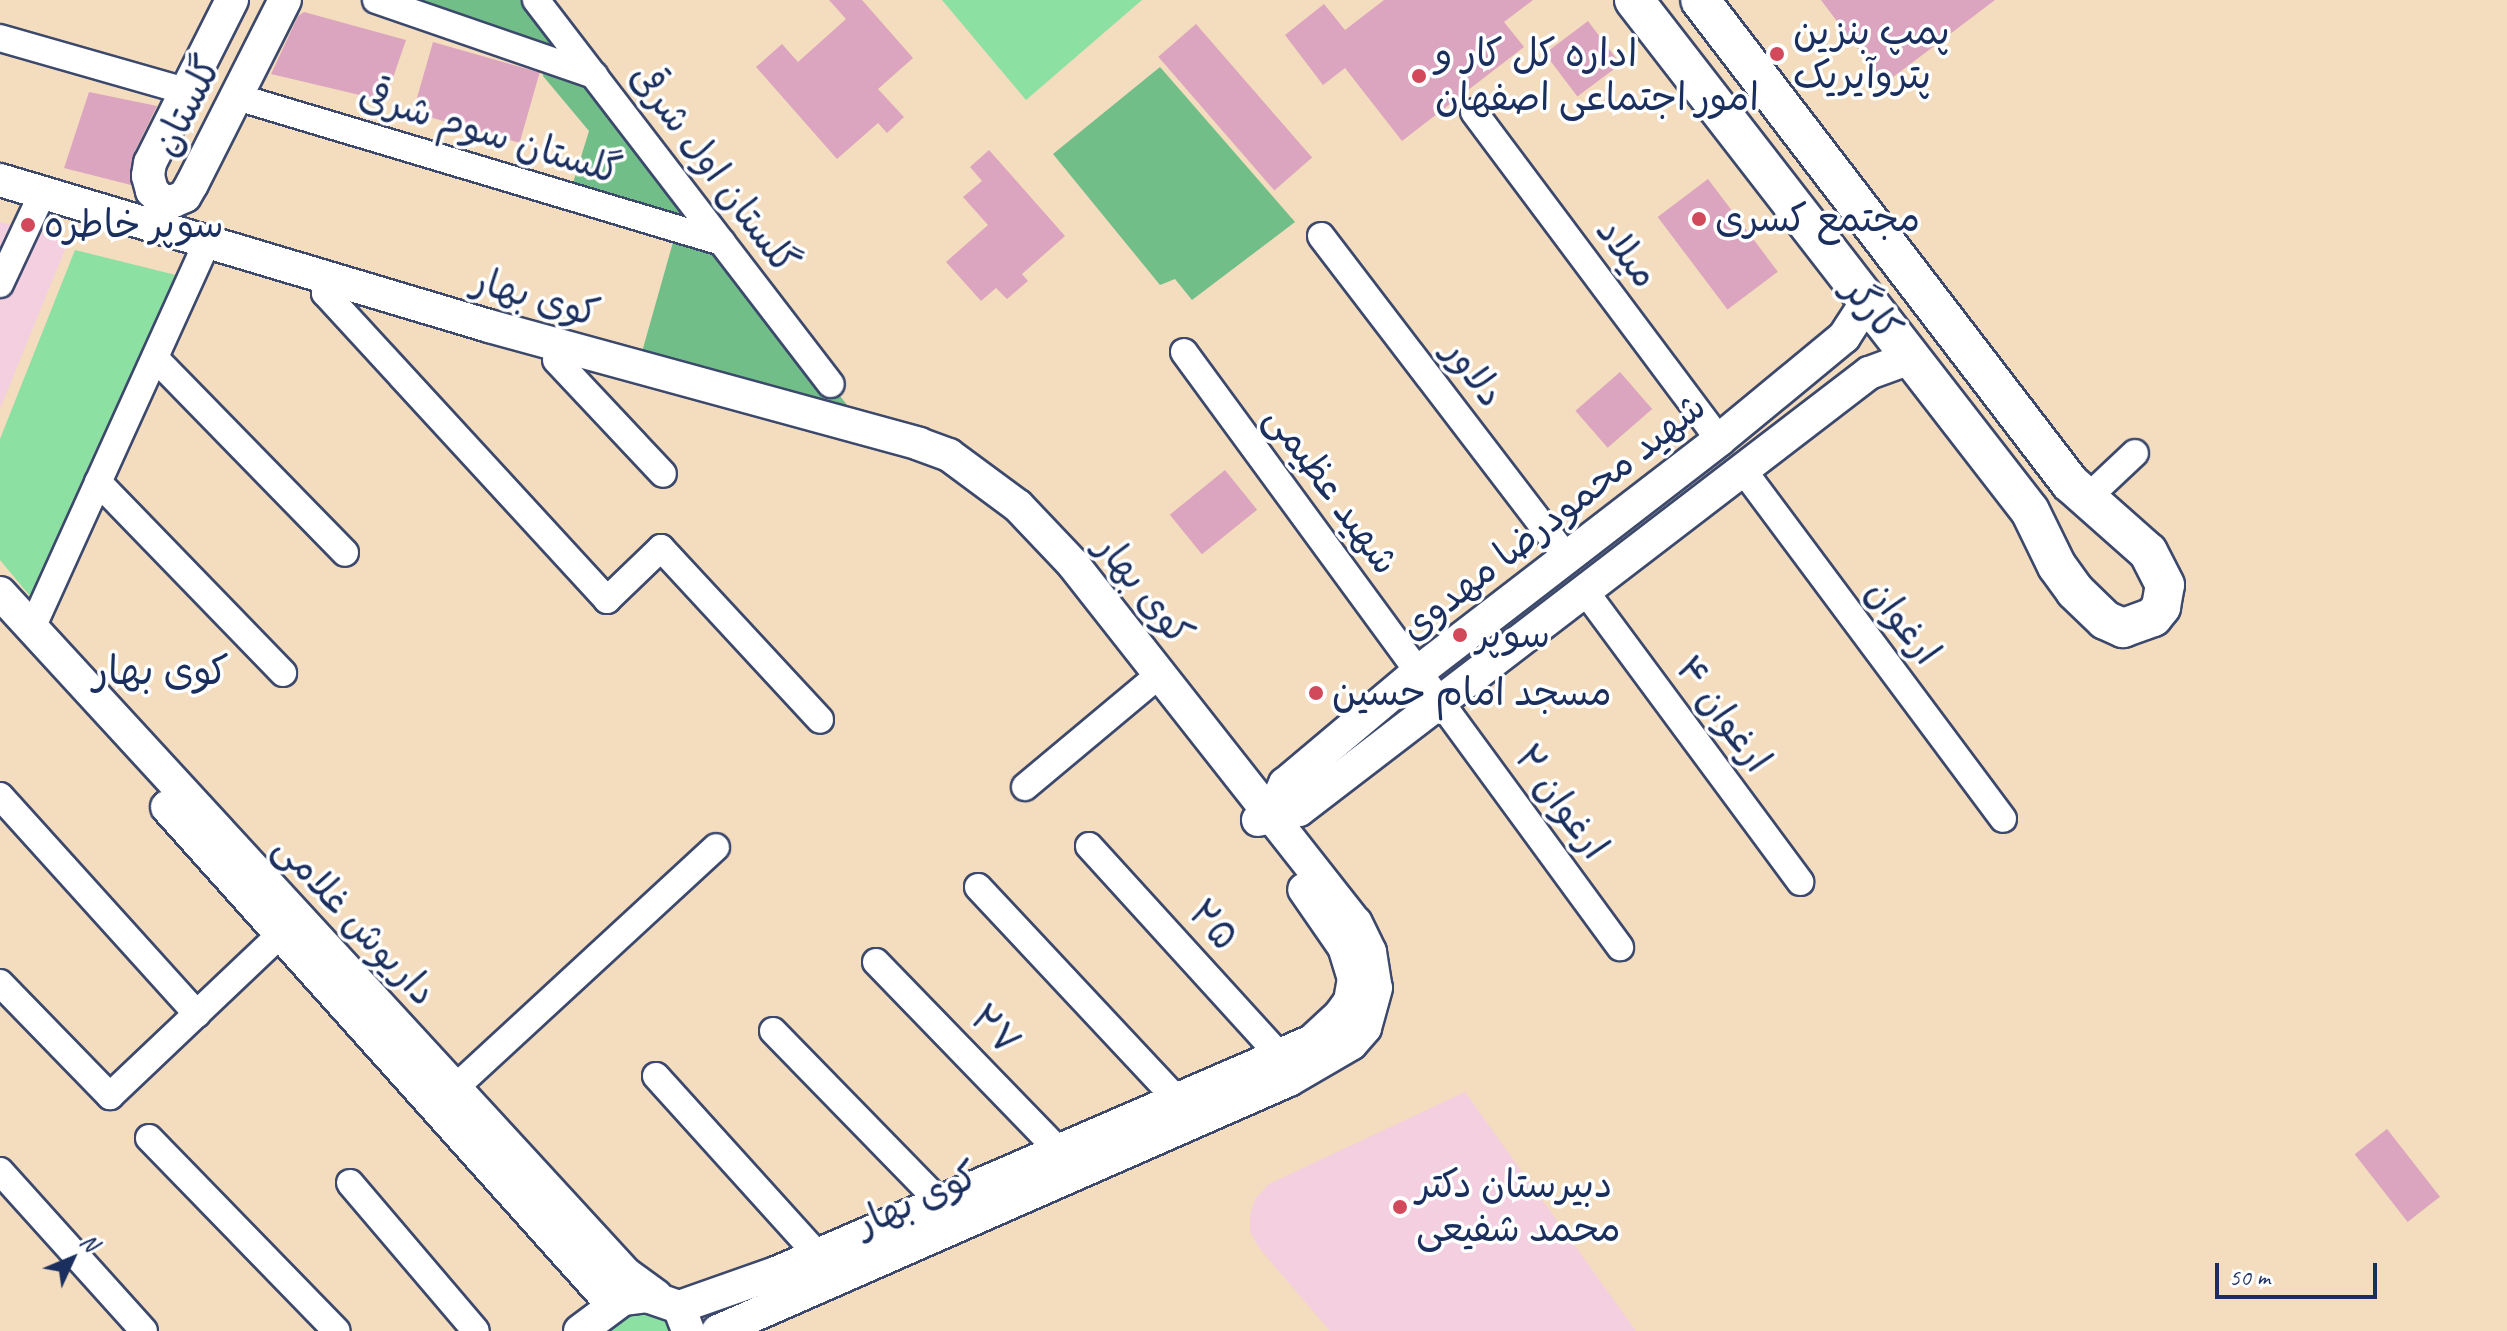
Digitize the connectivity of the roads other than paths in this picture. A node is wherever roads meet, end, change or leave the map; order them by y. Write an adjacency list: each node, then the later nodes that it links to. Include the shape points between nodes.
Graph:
1 (232, 0): 9 (street, گلستان)
2 (285, 0): 10 (street, گلستان)
3 (376, 0): 8 (street)
4 (536, 0): 8 (street, گلستان اول شرقی)
5 (1634, 0): 20 (main road, کارگر)
6 (1700, 0): 31 (main road, کارگر)
7 (0, 38): 9 (street)
8 (594, 75): 16 (street, گلستان اول شرقی)
9 (188, 92): 10 (street, گلستان, via 150,163 152,191 162,201 185,196)
10 (237, 97): 16 (street, گلستان سوم شرقی)
11 (1474, 112): 26 (street, میلاد)
12 (0, 180): 14 (street, کوی بهار)
13 (0, 197): 14 (street, کوی بهار)
14 (40, 200): 17 (street, کوی بهار); 18 (street)
15 (1321, 236): 33 (street, دلاور)
16 (722, 242): 25 (street, گلستان اول شرقی)
17 (205, 246): 19 (street, کوی بهار); 22 (street)
18 (0, 284)
19 (327, 285): 24 (street, کوی بهار); 40 (street, کوی بهار, via 949,455 1018,506 1073,564); 42 (street, via 607,600 661,548)
20 (1866, 303): 23 (main road, کارگر); 26 (street, شهید محمودرضا مهدوی, via 1844,337)
21 (1184, 352): 38 (street, شهید عظیمی)
22 (155, 358): 30 (street); 32 (street)
23 (1910, 358): 28 (street, شهید محمودرضا مهدوی, via 1869,373); 31 (main road, کارگر, via 2030,511 2065,577 2105,620 2123,628 2153,617 2165,585 2148,552)
24 (556, 360): 29 (street); 40 (street, کوی بهار, via 903,457 985,496)
25 (831, 384)
26 (1719, 440): 28 (street); 33 (street, شهید محمودرضا مهدوی)
27 (2135, 453): 31 (street)
28 (1743, 470): 34 (street, شهید محمودرضا مهدوی); 47 (street, ارغوان)
29 (663, 474)
30 (98, 482): 37 (street); 39 (street)
31 (2086, 499)
32 (345, 553)
33 (1566, 557): 38 (street, شهید محمودرضا مهدوی)
34 (1585, 591): 41 (street, شهید محمودرضا مهدوی); 50 (street, ارغوان ۴)
35 (0, 593): 37 (street, داریوش غلامی)
36 (0, 625): 43 (street, داریوش غلامی)
37 (32, 628): 43 (street, داریوش غلامی)
38 (1418, 672): 41 (street, شهید عظیمی); 46 (street, شهید محمودرضا مهدوی, via 1285,784)
39 (283, 673)
40 (1153, 679): 44 (street); 46 (street, کوی بهار)
41 (1441, 703): 46 (street, شهید محمودرضا مهدوی, via 1299,810); 53 (street, ارغوان ۲)
42 (820, 720)
43 (104, 722): 52 (street, داریوش غلامی); 60 (street, داریوش غلامی)
44 (1025, 787)
45 (0, 796): 56 (street)
46 (1263, 818): 58 (street, کوی بهار, via 1344,947 1354,979 1350,1001 1333,1024 1312,1041); 74 (street, کوی بهار, via 1340,900 1370,952 1376,988 1373,1008 1351,1044 1289,1080)
47 (2003, 819)
48 (1089, 846): 58 (street, ۲۵)
49 (716, 847): 60 (street)
50 (1800, 882)
51 (978, 887): 61 (street)
52 (282, 933): 56 (street); 68 (street, داریوش غلامی)
53 (1620, 947)
54 (876, 962): 63 (street, ۲۷)
55 (0, 983): 56 (street, via 110,1096)
56 (197, 1014)
57 (773, 1031): 66 (street)
58 (1279, 1055): 61 (street, کوی بهار)
59 (656, 1076): 67 (street)
60 (455, 1088): 69 (street, داریوش غلامی, via 626,1274)
61 (1177, 1100): 63 (street, کوی بهار)
62 (149, 1138): 71 (street)
63 (1059, 1151): 66 (street, کوی بهار)
64 (0, 1171): 70 (street)
65 (350, 1183): 72 (street)
66 (940, 1202): 67 (street, کوی بهار)
67 (818, 1255): 69 (street, کوی بهار)
68 (613, 1305): 69 (street, کوی بهار, via 634,1296); 73 (street, کوی بهار)
69 (674, 1311)
70 (144, 1331)
71 (337, 1331)
72 (476, 1331)
73 (580, 1331)
74 (718, 1331)

